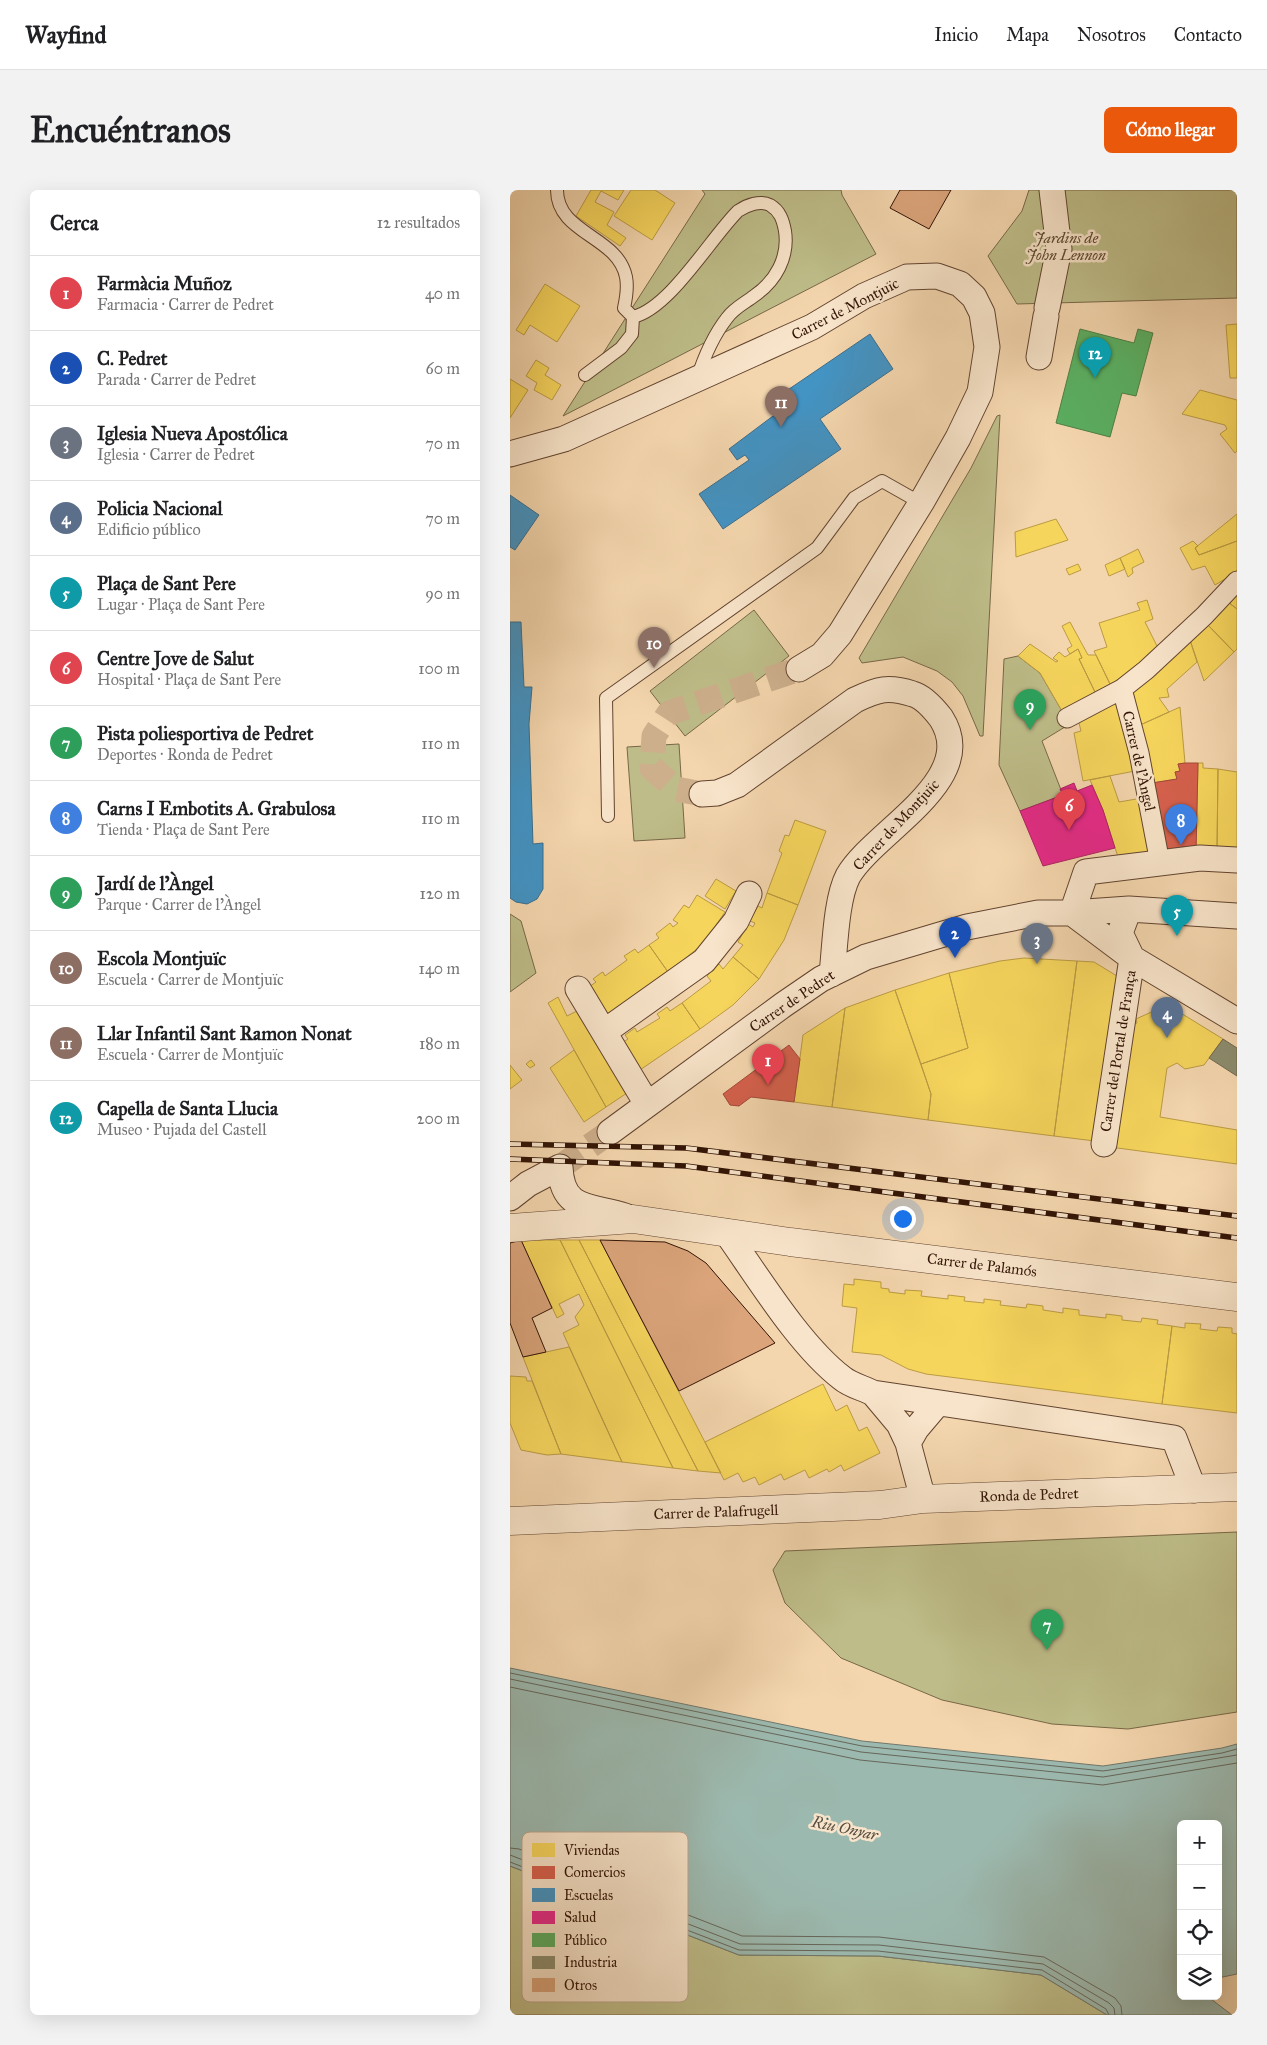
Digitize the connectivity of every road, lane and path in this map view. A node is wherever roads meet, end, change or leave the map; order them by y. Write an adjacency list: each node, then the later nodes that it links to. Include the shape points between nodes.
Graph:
1 (557, 190): 3 (lane, via 562,212 614,253 621,264 626,278 624,308)
2 (1052, 190): 4 (street, via 1059,249)
3 (633, 317): 5 (lane, via 632,334 621,348); 6 (lane, via 666,298 738,211 766,203 775,208 782,218 785,236 786,253 782,262 770,281 727,318 705,352)
4 (1039, 357)
5 (585, 375)
6 (697, 379): 7 (street, Carrer de Montjuïc, via 564,439); 8 (street, Carrer de Montjuïc, via 812,327 864,296 907,278 937,276 960,284 974,297 982,313 988,347 980,392)
7 (510, 454)
8 (921, 503): 10 (street, Carrer de Montjuïc, via 840,634 822,655); 14 (lane, via 882,481 854,498 817,548 606,698)
9 (1237, 581): 11 (street, Carrer de l'Àngel, via 1204,616)
10 (799, 669)
11 (1122, 689): 12 (street, Carrer de l'Àngel); 16 (street, Carrer de l'Àngel, via 1139,753)
12 (1067, 718)
13 (702, 794): 22 (street, Carrer de Montjuïc, via 717,794 737,785 855,700 876,690 896,689 918,695 935,710 946,726 950,752 943,775 921,802 864,855 848,877 836,928)
14 (608, 816)
15 (1237, 860): 16 (street, via 1200,858)
16 (1160, 863): 19 (street, via 1086,872)
17 (749, 894): 25 (street, via 736,920 704,961)
18 (1129, 908): 19 (street, Carrer de Pedret); 20 (street, Carrer de Pedret); 21 (street, via 1120,933)
19 (1072, 913): 21 (street); 22 (street, Carrer de Pedret, via 1038,913 967,928 866,957)
20 (1237, 916)
21 (1132, 958): 24 (street); 28 (street, Carrer del Portal de França)
22 (832, 974): 26 (street, Carrer de Pedret, via 783,1005)
23 (578, 989): 25 (street)
24 (1237, 1021)
25 (604, 1032): 26 (street)
26 (647, 1104): 27 (street, Carrer de Pedret)
27 (610, 1132)
28 (1104, 1144)
29 (510, 1198): 30 (street, via 560,1167 560,1182 576,1204)
30 (632, 1219): 31 (street, Carrer de Palamós); 32 (street, Carrer de Palamós)
31 (510, 1228)
32 (726, 1232): 33 (street, Carrer de Palamós); 34 (street, via 818,1356 843,1379)
33 (1237, 1297)
34 (873, 1393): 35 (street); 36 (street, via 899,1424)
35 (938, 1404): 36 (street); 38 (street, via 1174,1438)
36 (908, 1442): 39 (street)
37 (1237, 1487): 38 (street, Ronda de Pedret)
38 (1194, 1490): 39 (street, Ronda de Pedret)
39 (923, 1499): 40 (street, Carrer de Palafrugell, via 880,1505)
40 (510, 1521)

